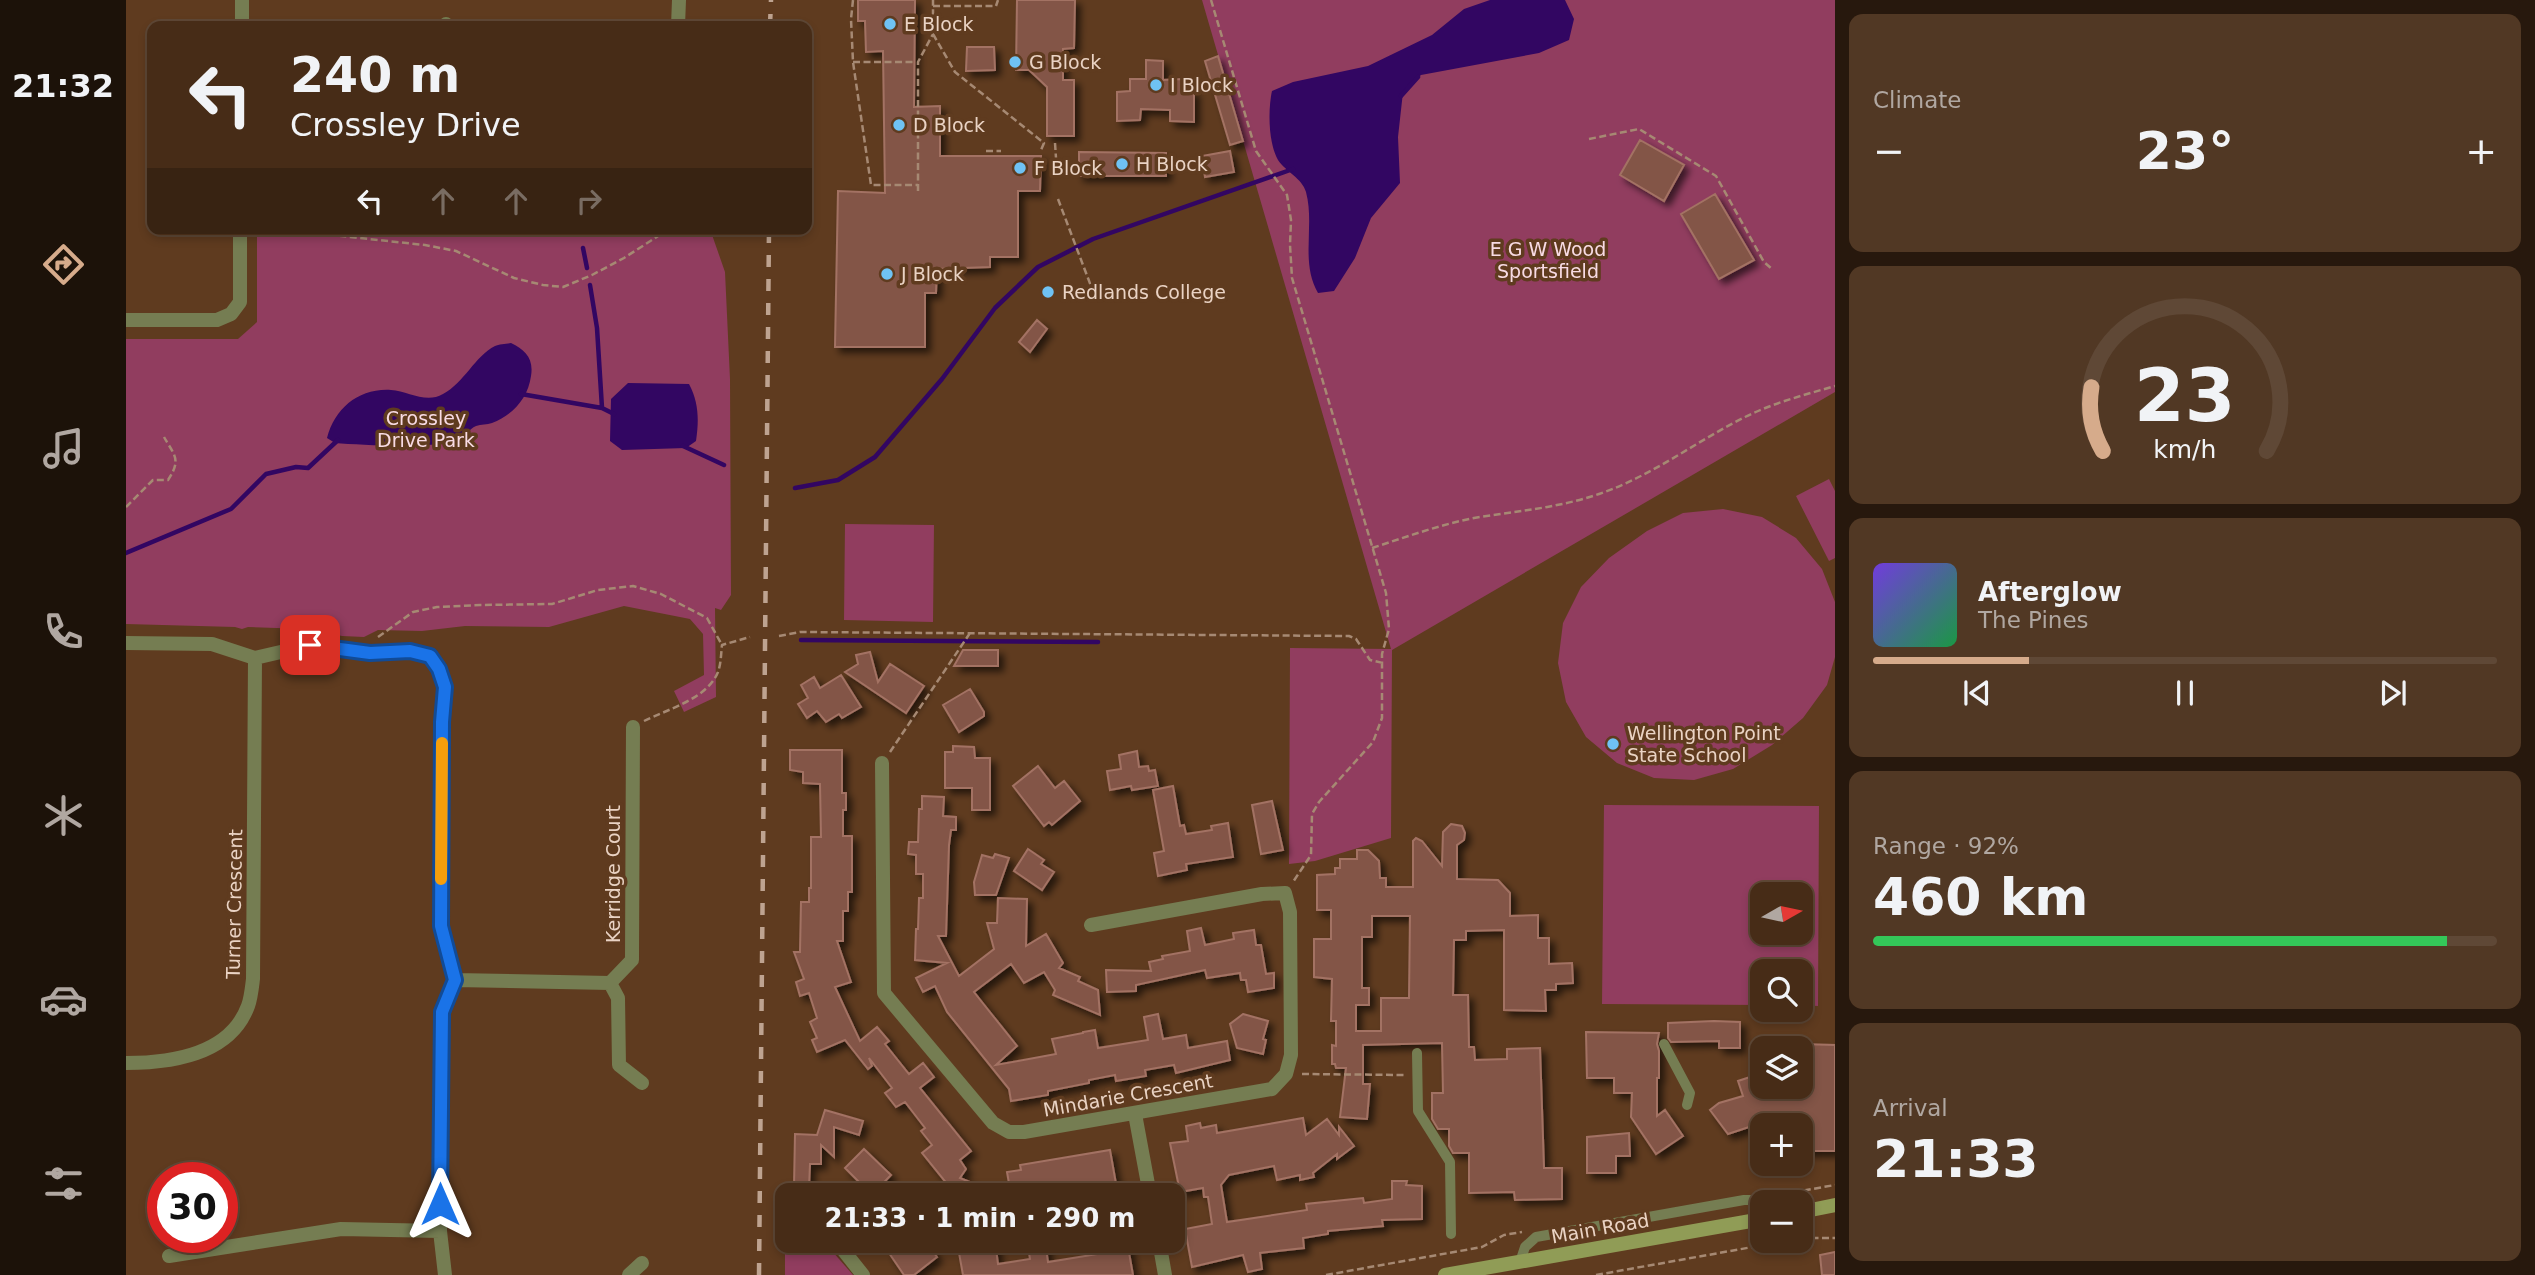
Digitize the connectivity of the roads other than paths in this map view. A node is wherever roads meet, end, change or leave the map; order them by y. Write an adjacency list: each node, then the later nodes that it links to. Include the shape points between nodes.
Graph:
1 (242, 0): 3 (street)
2 (679, 0): 4 (street)
3 (242, 21)
4 (678, 21)
5 (240, 235): 6 (street, via 240,302 231,314 217,320)
6 (126, 320)
7 (126, 643): 8 (street, via 212,644)
8 (255, 658): 12 (street, via 310,645 370,653 410,651 430,656 439,669 445,687 441,926); 16 (street, Turner Crescent, via 253,979 248,1006 233,1032 200,1054)
9 (633, 727): 13 (street, Kerridge Court, via 632,960)
10 (882, 763): 19 (street, Mindarie Crescent, via 884,993 993,1123 1009,1132)
11 (1091, 925): 19 (street, Mindarie Crescent, via 1262,894 1285,894 1290,912 1291,1055 1286,1074 1272,1089)
12 (455, 980): 13 (street); 25 (street, via 442,1012)
13 (610, 983): 17 (street, via 618,998 619,1065)
14 (1664, 1045): 18 (lane, via 1690,1093)
15 (1417, 1053): 26 (lane, via 1418,1111 1450,1162)
16 (126, 1063)
17 (642, 1083)
18 (1687, 1105)
19 (1136, 1114): 20 (street)
20 (1148, 1183)
21 (1750, 1200): 30 (lane, via 1536,1237 1525,1247)
22 (1835, 1205): 23 (main road)
23 (1813, 1210)
24 (1750, 1221): 30 (main road, Main Road)
25 (440, 1231): 29 (street, via 341,1228); 33 (street)
26 (1451, 1234)
27 (846, 1253): 35 (street)
28 (1161, 1253): 36 (street)
29 (169, 1256)
30 (1520, 1262): 32 (main road, Main Road)
31 (642, 1264): 34 (street)
32 (1482, 1272): 37 (main road, Main Road)
33 (445, 1275)
34 (629, 1275)
35 (863, 1275)
36 (1165, 1275)
37 (1445, 1275)

